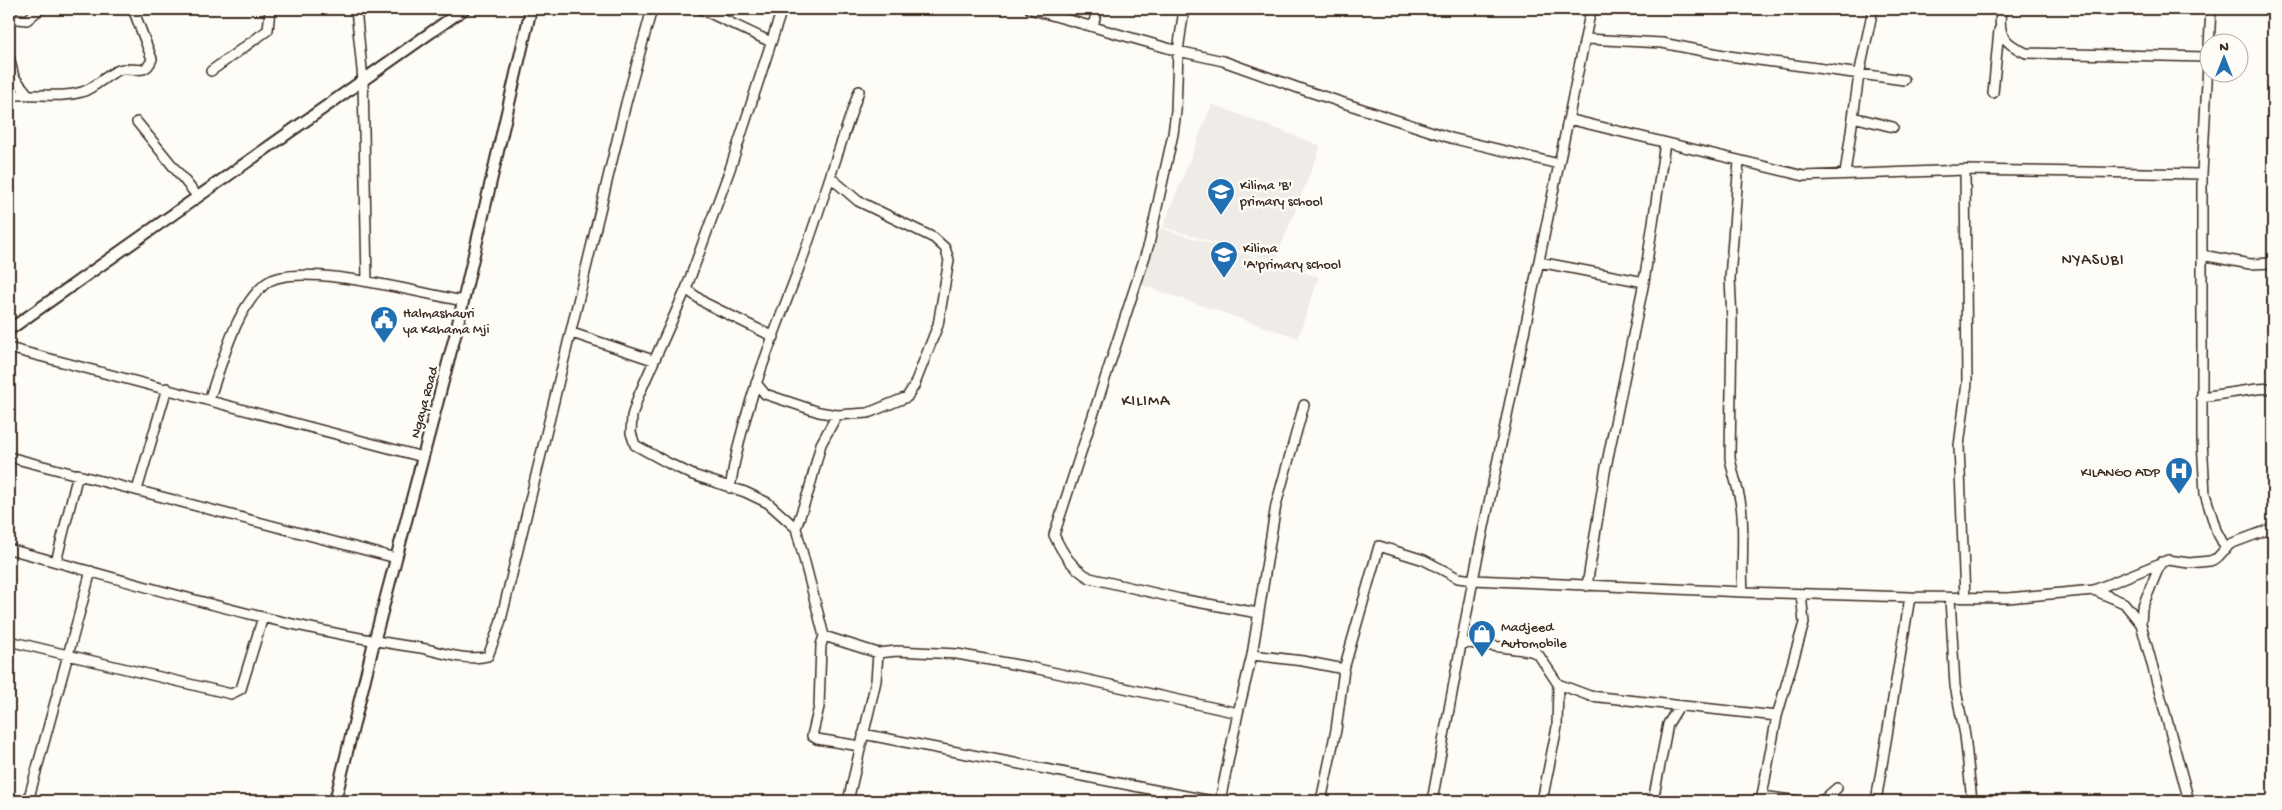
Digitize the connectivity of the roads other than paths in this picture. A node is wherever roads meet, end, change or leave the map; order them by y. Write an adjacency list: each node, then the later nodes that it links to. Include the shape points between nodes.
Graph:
1 (40, 9): 17 (street, via 27,20)
2 (133, 9): 32 (street, via 149,47 150,66 144,70 122,69 96,86 66,96)
3 (270, 9): 26 (street, via 268,30)
4 (356, 9): 28 (street)
5 (464, 9): 28 (street)
6 (531, 9): 53 (street, Ngaya Road)
7 (652, 9): 55 (street, via 626,103)
8 (701, 9): 22 (street)
9 (782, 9): 22 (street)
10 (1030, 9): 18 (street)
11 (1097, 9): 18 (street)
12 (1184, 9): 23 (street)
13 (1591, 9): 21 (street)
14 (1873, 9): 27 (street)
15 (2002, 9): 19 (street)
16 (2211, 9): 20 (street)
17 (9, 18)
18 (1093, 27): 23 (street)
19 (1999, 27): 24 (street, via 2008,42 2026,53); 33 (street)
20 (2210, 32)
21 (1586, 39): 27 (street, via 1662,43); 36 (street)
22 (770, 42): 52 (street, via 730,169)
23 (1178, 51): 41 (street, via 1223,61 1451,138); 87 (street, via 1173,134 1149,244 1054,536 1076,571 1090,578)
24 (2200, 56)
25 (9, 57): 32 (street, via 14,77)
26 (210, 71)
27 (1859, 75): 29 (street); 35 (street)
28 (363, 80): 46 (street); 50 (street)
29 (1904, 80)
30 (2207, 82): 44 (street)
31 (859, 91): 45 (street)
32 (27, 93): 34 (street)
33 (1993, 93)
34 (9, 96)
35 (1853, 117): 38 (street); 43 (street)
36 (1568, 119): 39 (street); 41 (street)
37 (137, 122): 46 (street)
38 (1893, 127)
39 (1666, 143): 40 (street); 51 (street)
40 (1739, 161): 43 (street, via 1804,176); 82 (street, via 1730,278 1730,458 1740,490 1743,517)
41 (1559, 164): 48 (street)
42 (1965, 170): 43 (street); 44 (street); 86 (street, via 1966,382 1959,446)
43 (1845, 174)
44 (2202, 174): 47 (street)
45 (830, 177): 56 (street); 65 (street, via 858,201 934,238 945,248 949,260 938,325 907,397 868,413)
46 (198, 198): 54 (street)
47 (2202, 255): 49 (street, via 2250,264); 62 (street)
48 (1539, 262): 51 (street); 79 (street)
49 (2273, 263)
50 (367, 281): 53 (street); 63 (street, via 329,276 282,276 266,283 243,312)
51 (1644, 282): 80 (street, via 1605,472)
52 (686, 288): 56 (street, via 705,304); 58 (street)
53 (463, 301): 67 (street, Ngaya Road)
54 (9, 330)
55 (572, 333): 58 (street); 92 (street, via 500,624 488,656 469,658)
56 (774, 337): 59 (street)
57 (9, 348): 60 (street)
58 (653, 360): 69 (street, via 632,416 630,433 635,444 693,475)
59 (756, 384): 65 (street, via 765,394); 69 (street, via 738,442)
60 (167, 388): 63 (street); 70 (street)
61 (2273, 388): 62 (street)
62 (2201, 397): 74 (street, via 2205,494 2216,530)
63 (209, 400): 67 (street)
64 (1304, 405): 87 (street, via 1276,505)
65 (837, 415): 71 (street, via 820,444)
66 (9, 457): 68 (street)
67 (423, 457): 75 (street, Ngaya Road)
68 (78, 474): 70 (street); 76 (street)
69 (730, 488): 71 (street, via 768,503)
70 (137, 490): 75 (street)
71 (796, 528): 90 (street)
72 (2273, 528): 74 (street, via 2230,544)
73 (9, 549): 76 (street)
74 (2226, 549): 77 (street, via 2210,562)
75 (396, 558): 92 (street, Ngaya Road)
76 (56, 562): 78 (street)
77 (2161, 562): 81 (street); 89 (street, via 2142,608)
78 (91, 571): 88 (street); 96 (street)
79 (1473, 580): 80 (street); 93 (street); 97 (street, via 1458,578 1424,560 1379,546)
80 (1587, 586): 82 (street)
81 (2094, 590): 86 (street, via 2008,598); 89 (street, via 2124,602)
82 (1743, 592): 83 (street)
83 (1801, 594): 84 (street); 101 (street, via 1804,623)
84 (1910, 597): 85 (street); 117 (street)
85 (1950, 598): 86 (street); 118 (street, via 1955,686 1965,735)
86 (1965, 598)
87 (1258, 613): 95 (street)
88 (263, 618): 92 (street); 96 (street, via 242,689 231,694)
89 (2141, 624): 119 (street)
90 (824, 636): 94 (street); 103 (street, via 820,707 812,736)
91 (9, 640): 96 (street)
92 (374, 642): 107 (street, Ngaya Road)
93 (1461, 642): 98 (street, via 1538,654); 112 (street)
94 (878, 652): 100 (street, via 957,654); 102 (street, via 876,681)
95 (1252, 655): 97 (street); 100 (street)
96 (68, 656): 106 (street)
97 (1344, 669): 111 (street, via 1336,730)
98 (1558, 684): 99 (street, via 1590,696); 113 (street, via 1557,727)
99 (1679, 706): 101 (street); 114 (street, via 1668,724)
100 (1238, 713): 110 (street)
101 (1777, 716): 105 (street)
102 (863, 734): 103 (street); 109 (street)
103 (860, 746): 108 (street)
104 (1837, 788): 116 (street)
105 (1761, 798): 115 (street)
106 (28, 801)
107 (336, 801)
108 (848, 801)
109 (1212, 801)
110 (1220, 801)
111 (1321, 801)
112 (1432, 801)
113 (1542, 801)
114 (1653, 801)
115 (1798, 801)
116 (1822, 801)
117 (1876, 801)
118 (1972, 801)
119 (2189, 801)

